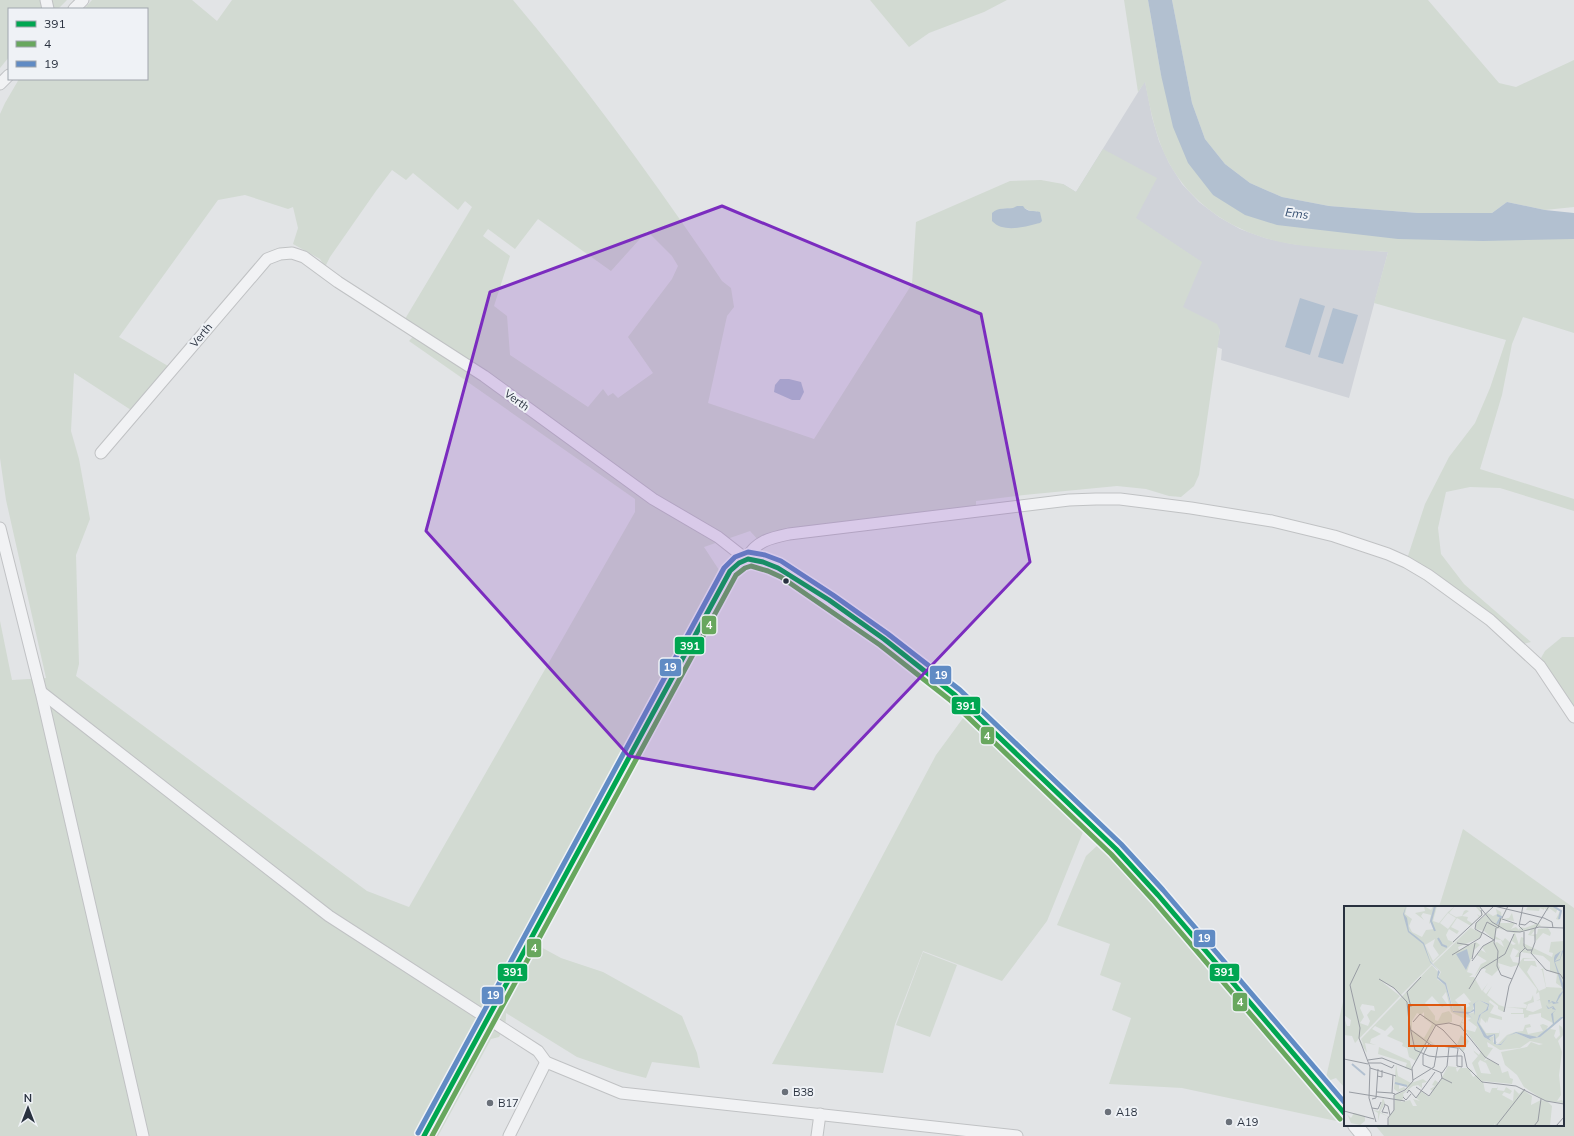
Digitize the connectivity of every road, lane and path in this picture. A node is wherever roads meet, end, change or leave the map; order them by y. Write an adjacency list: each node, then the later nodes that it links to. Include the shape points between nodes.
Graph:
1 (83, 0): 2 (street)
2 (75, 8)
3 (8, 76): 4 (street)
4 (0, 84)
5 (101, 453): 7 (street, Verth, via 267,259 292,253 304,257 338,282 484,376 654,499 718,537)
6 (0, 528): 8 (street)
7 (746, 559): 9 (street, via 752,549 761,543 789,534 1069,500 1120,499 1272,521 1334,536 1388,554 1428,575 1475,608 1535,660); 10 (street, via 730,571); 12 (street, via 767,562 789,575 928,671 956,695 1116,849)
8 (40, 692): 10 (street, via 330,916); 15 (street)
9 (1574, 717)
10 (487, 1020): 11 (street, via 538,1051); 16 (street)
11 (546, 1062): 13 (street, via 621,1093); 17 (street)
12 (1344, 1113)
13 (820, 1114): 18 (street); 19 (street)
14 (1356, 1126): 20 (street)
15 (143, 1136)
16 (424, 1136)
17 (509, 1136)
18 (817, 1136)
19 (1017, 1136)
20 (1364, 1136)

